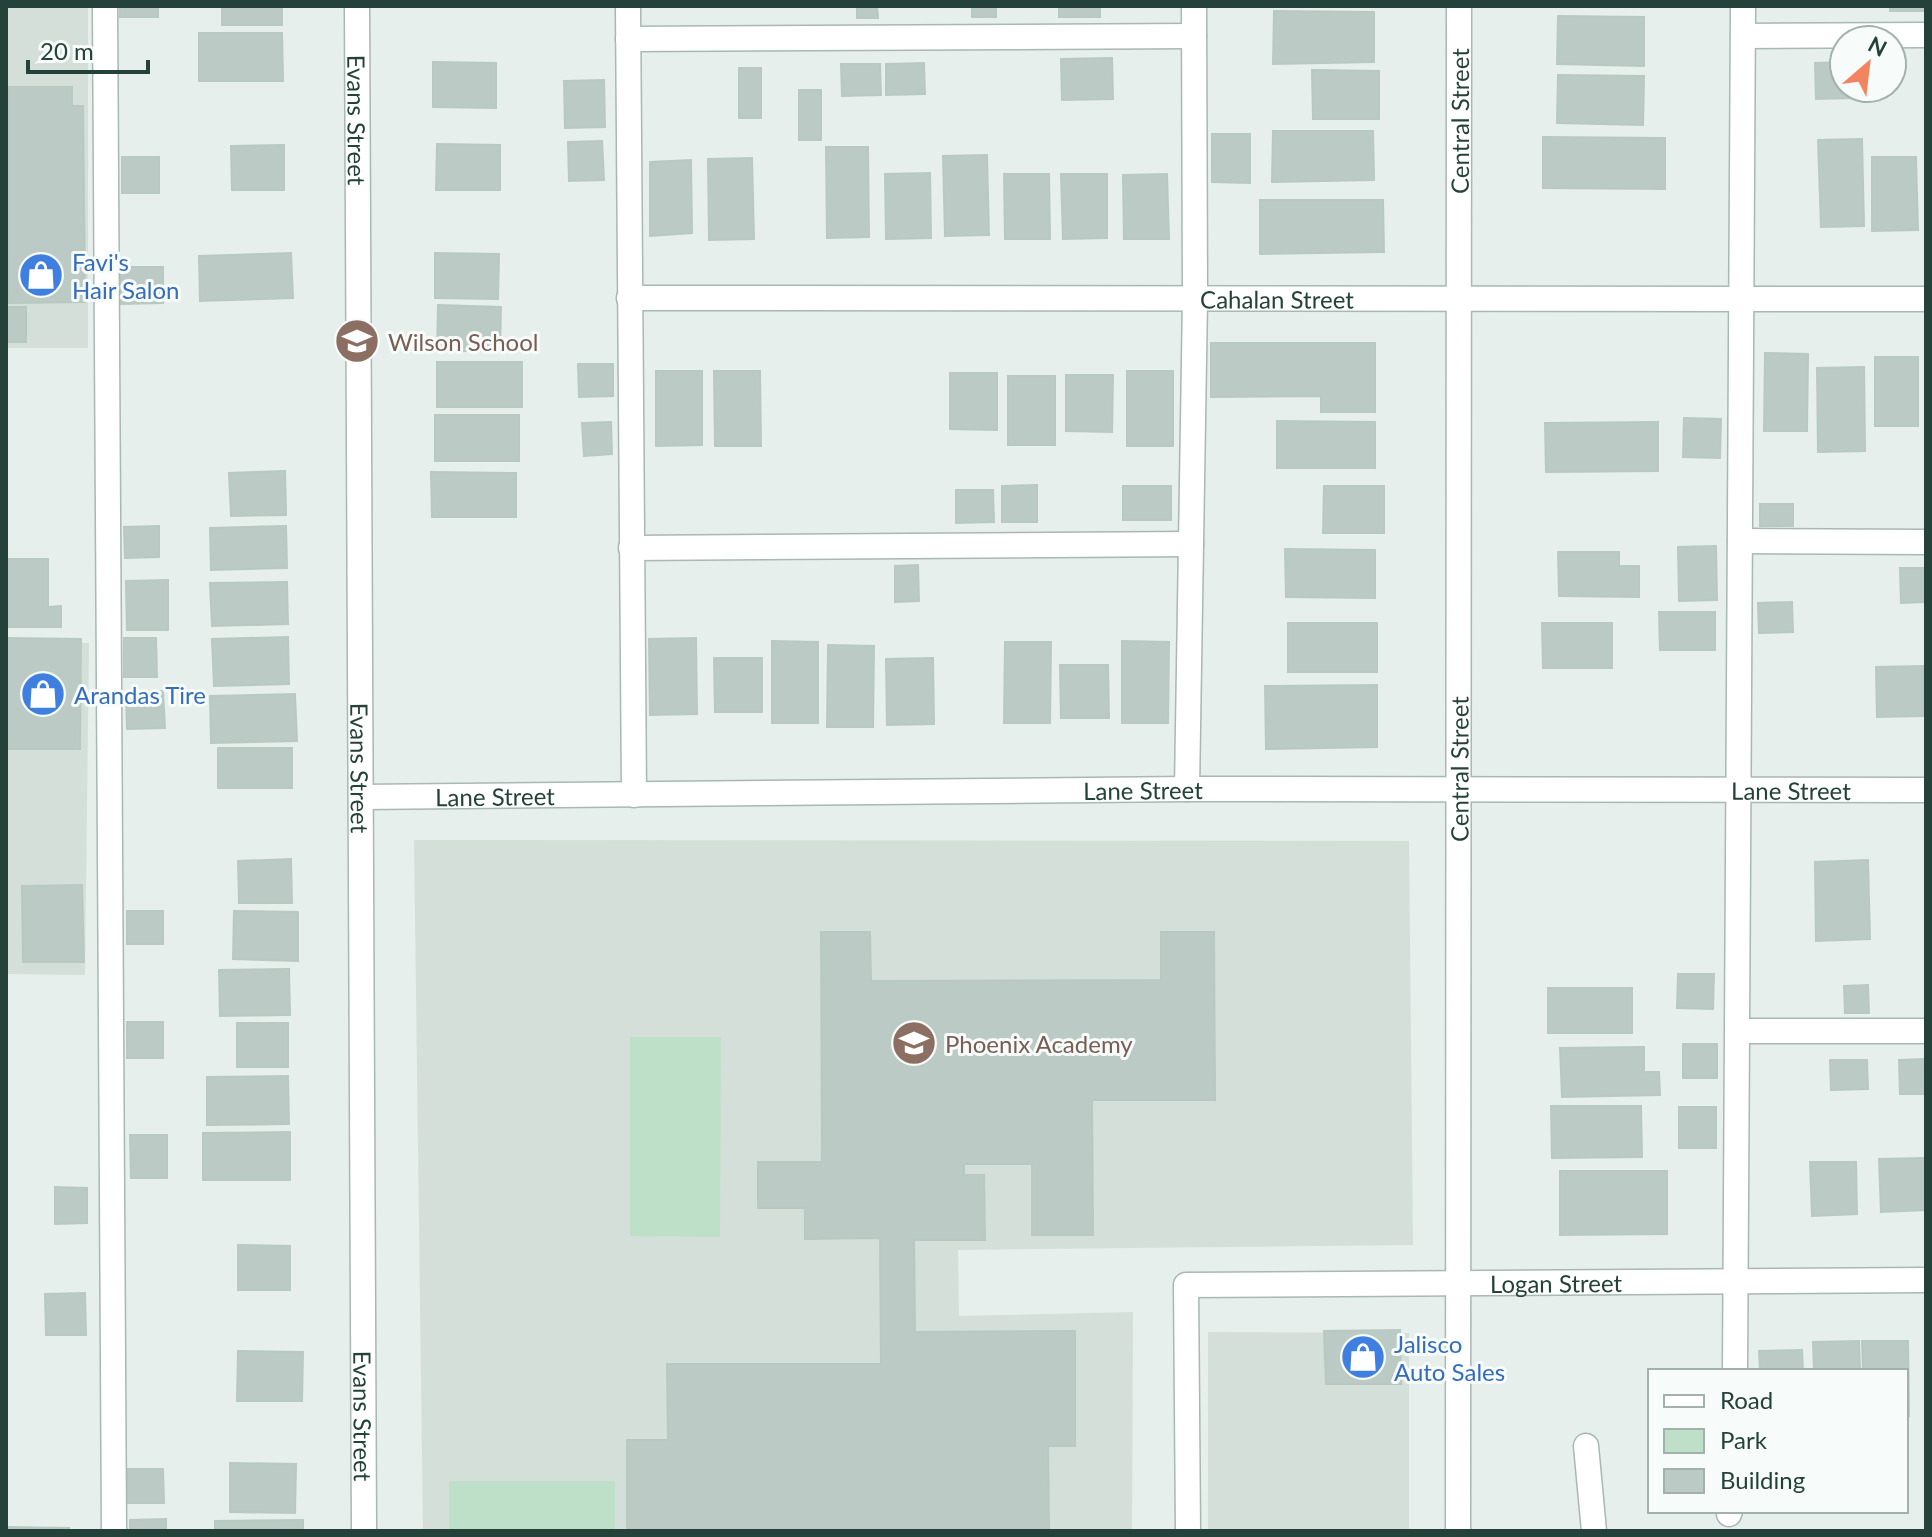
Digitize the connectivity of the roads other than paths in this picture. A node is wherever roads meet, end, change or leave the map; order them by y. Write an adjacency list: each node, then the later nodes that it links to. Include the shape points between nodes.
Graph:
1 (105, 6): 33 (street)
2 (357, 6): 25 (street, Evans Street)
3 (628, 6): 10 (street)
4 (1194, 6): 8 (street)
5 (1459, 6): 15 (street, Central Street)
6 (1743, 6): 9 (street)
7 (1926, 35): 9 (street)
8 (1194, 36): 10 (street); 12 (street)
9 (1743, 36): 13 (street)
10 (628, 39): 11 (street)
11 (629, 298): 12 (street, Cahalan Street); 19 (street)
12 (1195, 299): 15 (street, Cahalan Street); 18 (street)
13 (1740, 299): 14 (street, Cahalan Street); 15 (street, Cahalan Street); 16 (street)
14 (1926, 299)
15 (1458, 300): 21 (street, Central Street)
16 (1740, 541): 17 (street); 23 (street)
17 (1926, 542)
18 (1191, 544): 19 (street); 20 (street)
19 (631, 548): 24 (street)
20 (1187, 789): 21 (street, Lane Street); 24 (street, Lane Street)
21 (1459, 790): 23 (street, Lane Street); 30 (street, Central Street)
22 (1926, 790): 23 (street, Lane Street)
23 (1741, 791): 26 (street)
24 (634, 795): 25 (street, Lane Street)
25 (361, 797): 34 (street, Evans Street)
26 (1739, 1031): 27 (street); 29 (street)
27 (1926, 1031)
28 (1926, 1280): 29 (street, Logan Street)
29 (1737, 1281): 30 (street, Logan Street); 31 (street)
30 (1458, 1283): 35 (street, Logan Street, via 1186,1285); 36 (street, Central Street)
31 (1735, 1369)
32 (1586, 1446): 37 (street)
33 (114, 1531)
34 (364, 1531)
35 (1188, 1531)
36 (1458, 1531)
37 (1594, 1531)

